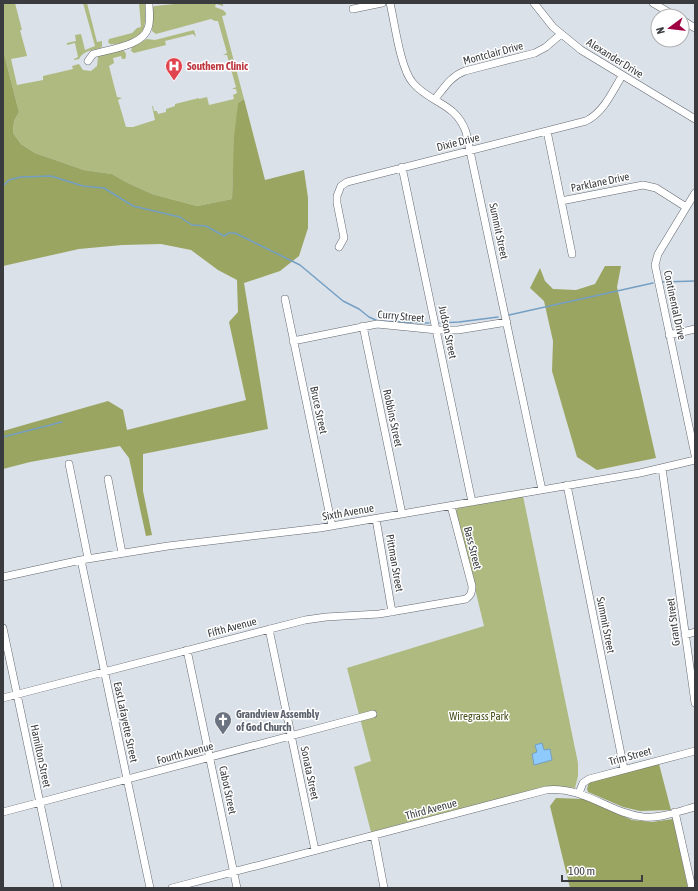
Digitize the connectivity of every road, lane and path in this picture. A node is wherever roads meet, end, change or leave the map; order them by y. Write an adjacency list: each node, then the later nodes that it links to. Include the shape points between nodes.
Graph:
1 (149, 3): 7 (street, via 150,23 143,37 135,42 93,54)
2 (382, 3): 5 (street)
3 (390, 3): 9 (street, Summit Street, via 406,73 417,87)
4 (534, 3): 6 (street, Alexander Drive)
5 (353, 9)
6 (561, 34): 8 (street, Alexander Drive, via 580,50); 9 (street, Montclair Drive, via 535,53 465,70 448,83)
7 (88, 61)
8 (622, 76): 10 (street, Alexander Drive); 11 (street, Dixie Drive, via 602,109 594,117)
9 (435, 99): 12 (street, Summit Street, via 451,109 462,122)
10 (695, 119)
11 (546, 131): 12 (street, Dixie Drive); 15 (street)
12 (470, 150): 13 (street, Dixie Drive); 20 (street, Summit Street)
13 (402, 167): 17 (street, Dixie Drive, via 350,180 342,186 337,203 344,238); 23 (street, Judson Street)
14 (695, 193): 16 (street, Continental Drive)
15 (561, 201): 16 (street, Parklane Drive, via 643,186 656,188); 18 (street)
16 (686, 207): 24 (street, Continental Drive, via 656,261)
17 (339, 247)
18 (572, 254)
19 (285, 299): 25 (street, Bruce Street)
20 (507, 322): 23 (street, Curry Street, via 470,329); 32 (street, Summit Street)
21 (363, 326): 23 (street, Curry Street, via 377,324); 25 (street, Curry Street); 35 (street, Robbins Street)
22 (695, 329): 24 (street)
23 (436, 330): 33 (street, Judson Street)
24 (669, 335): 26 (street, Continental Drive)
25 (293, 340): 37 (street, Bruce Street)
26 (695, 455)
27 (695, 460): 29 (street, Sixth Avenue)
28 (69, 464): 39 (street, East Lafayette Street)
29 (662, 468): 31 (street, Sixth Avenue); 46 (street, Grant Street)
30 (108, 479): 38 (street)
31 (567, 485): 32 (street, Sixth Avenue); 56 (street, Summit Street)
32 (542, 490): 33 (street, Sixth Avenue)
33 (472, 502): 34 (street, Sixth Avenue)
34 (451, 506): 35 (street, Sixth Avenue); 41 (street, Bass Street, via 472,586)
35 (402, 514): 36 (street, Sixth Avenue)
36 (376, 518): 37 (street, Sixth Avenue); 42 (street, Pittman Street)
37 (332, 526): 38 (street, Sixth Avenue)
38 (122, 553): 39 (street, Sixth Avenue)
39 (84, 559): 40 (street, Sixth Avenue); 48 (street, East Lafayette Street)
40 (3, 577)
41 (470, 596): 42 (street, Fifth Avenue, via 466,599)
42 (392, 612): 44 (street, Fifth Avenue, via 326,616)
43 (3, 628): 49 (street, Hamilton Street)
44 (269, 629): 47 (street, Fifth Avenue); 53 (street, Sonata Street)
45 (695, 632): 46 (street)
46 (685, 634): 51 (street, Grant Street)
47 (187, 650): 48 (street, Fifth Avenue); 55 (street, Cabot Street)
48 (104, 672): 49 (street, Fifth Avenue); 57 (street, East Lafayette Street)
49 (17, 694): 50 (street, Fifth Avenue); 59 (street, Hamilton Street)
50 (3, 698)
51 (695, 703)
52 (373, 714): 53 (street, Fourth Avenue)
53 (291, 737): 55 (street, Fourth Avenue); 64 (street, Sonata Street)
54 (695, 751): 56 (street, Trim Street)
55 (210, 758): 57 (street, Fourth Avenue); 65 (street, Cabot Street)
56 (624, 769): 58 (street, Trim Street, via 589,779 583,783)
57 (127, 780): 59 (street, Fourth Avenue); 67 (street, East Lafayette Street)
58 (579, 793): 62 (street, Third Avenue, via 643,817 656,817); 63 (street, Third Avenue, via 543,791)
59 (40, 803): 61 (street, Fourth Avenue); 66 (street, Hamilton Street)
60 (695, 807): 62 (street, Third Avenue)
61 (3, 812)
62 (675, 812): 71 (street)
63 (374, 835): 64 (street, Third Avenue); 70 (street)
64 (315, 850): 65 (street, Third Avenue)
65 (234, 872): 68 (street, Third Avenue); 69 (street, Cabot Street)
66 (58, 888)
67 (150, 888)
68 (172, 888)
69 (238, 888)
70 (384, 888)
71 (692, 888)

